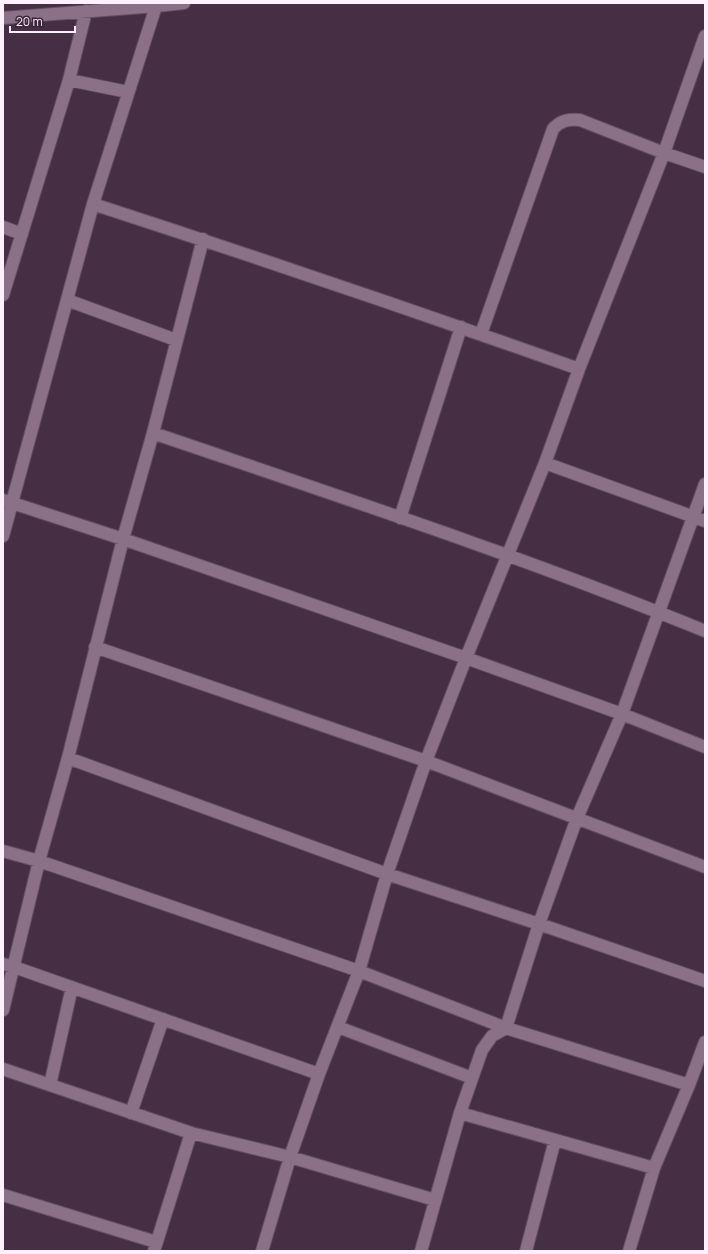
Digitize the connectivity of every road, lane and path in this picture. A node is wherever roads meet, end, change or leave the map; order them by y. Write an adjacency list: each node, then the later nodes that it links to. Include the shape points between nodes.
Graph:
1 (184, 3): 2 (street)
2 (156, 6): 3 (street); 7 (street)
3 (86, 11): 4 (street); 6 (street)
4 (3, 18)
5 (704, 44): 8 (street)
6 (69, 80): 7 (street); 12 (street)
7 (128, 92): 10 (street)
8 (664, 153): 9 (street); 17 (street, via 580,120 569,119 558,123 553,129); 19 (street)
9 (705, 166)
10 (93, 204): 13 (street); 15 (street)
11 (3, 227): 12 (street)
12 (22, 234): 14 (street)
13 (202, 240): 16 (street); 18 (street)
14 (3, 295)
15 (67, 300): 18 (street); 23 (street)
16 (461, 327): 17 (street); 25 (street)
17 (481, 334): 19 (street)
18 (176, 340): 20 (street)
19 (579, 369): 21 (street)
20 (153, 433): 25 (street); 28 (street)
21 (545, 463): 24 (street); 29 (street)
22 (705, 484): 24 (street)
23 (7, 502): 27 (street); 28 (street)
24 (692, 516): 26 (street); 30 (street)
25 (400, 518): 29 (street)
26 (705, 521)
27 (3, 536)
28 (123, 539): 32 (street); 33 (street)
29 (508, 556): 30 (street); 33 (street)
30 (658, 612): 31 (street); 34 (street)
31 (705, 631)
32 (95, 647): 36 (street); 37 (street)
33 (466, 658): 34 (street); 37 (street)
34 (622, 714): 35 (street); 38 (street)
35 (705, 747)
36 (68, 758): 40 (street); 42 (street)
37 (426, 761): 38 (street); 42 (street)
38 (578, 818): 41 (street); 43 (street)
39 (3, 851): 40 (street)
40 (39, 861): 44 (street); 45 (street)
41 (705, 867)
42 (387, 874): 43 (street); 45 (street)
43 (539, 924): 46 (street); 51 (street)
44 (9, 966): 47 (street); 48 (street)
45 (358, 971): 50 (street); 51 (street)
46 (705, 981)
47 (72, 987): 49 (street); 56 (street)
48 (3, 1010)
49 (163, 1019): 54 (street); 58 (street)
50 (338, 1027): 54 (street); 55 (street)
51 (506, 1028): 55 (street, via 492,1036 482,1050); 57 (street)
52 (705, 1042): 57 (street)
53 (3, 1069): 56 (street)
54 (319, 1074): 62 (street)
55 (472, 1078): 59 (street)
56 (50, 1085): 58 (street)
57 (689, 1085): 63 (street)
58 (131, 1113): 60 (street)
59 (460, 1113): 61 (street); 65 (street)
60 (191, 1133): 62 (street); 66 (street)
61 (554, 1140): 63 (street); 69 (street)
62 (290, 1157): 65 (street); 67 (street)
63 (654, 1168): 70 (street)
64 (3, 1195): 66 (street)
65 (435, 1200): 68 (street)
66 (155, 1247)
67 (262, 1251)
68 (421, 1251)
69 (526, 1251)
70 (629, 1251)

